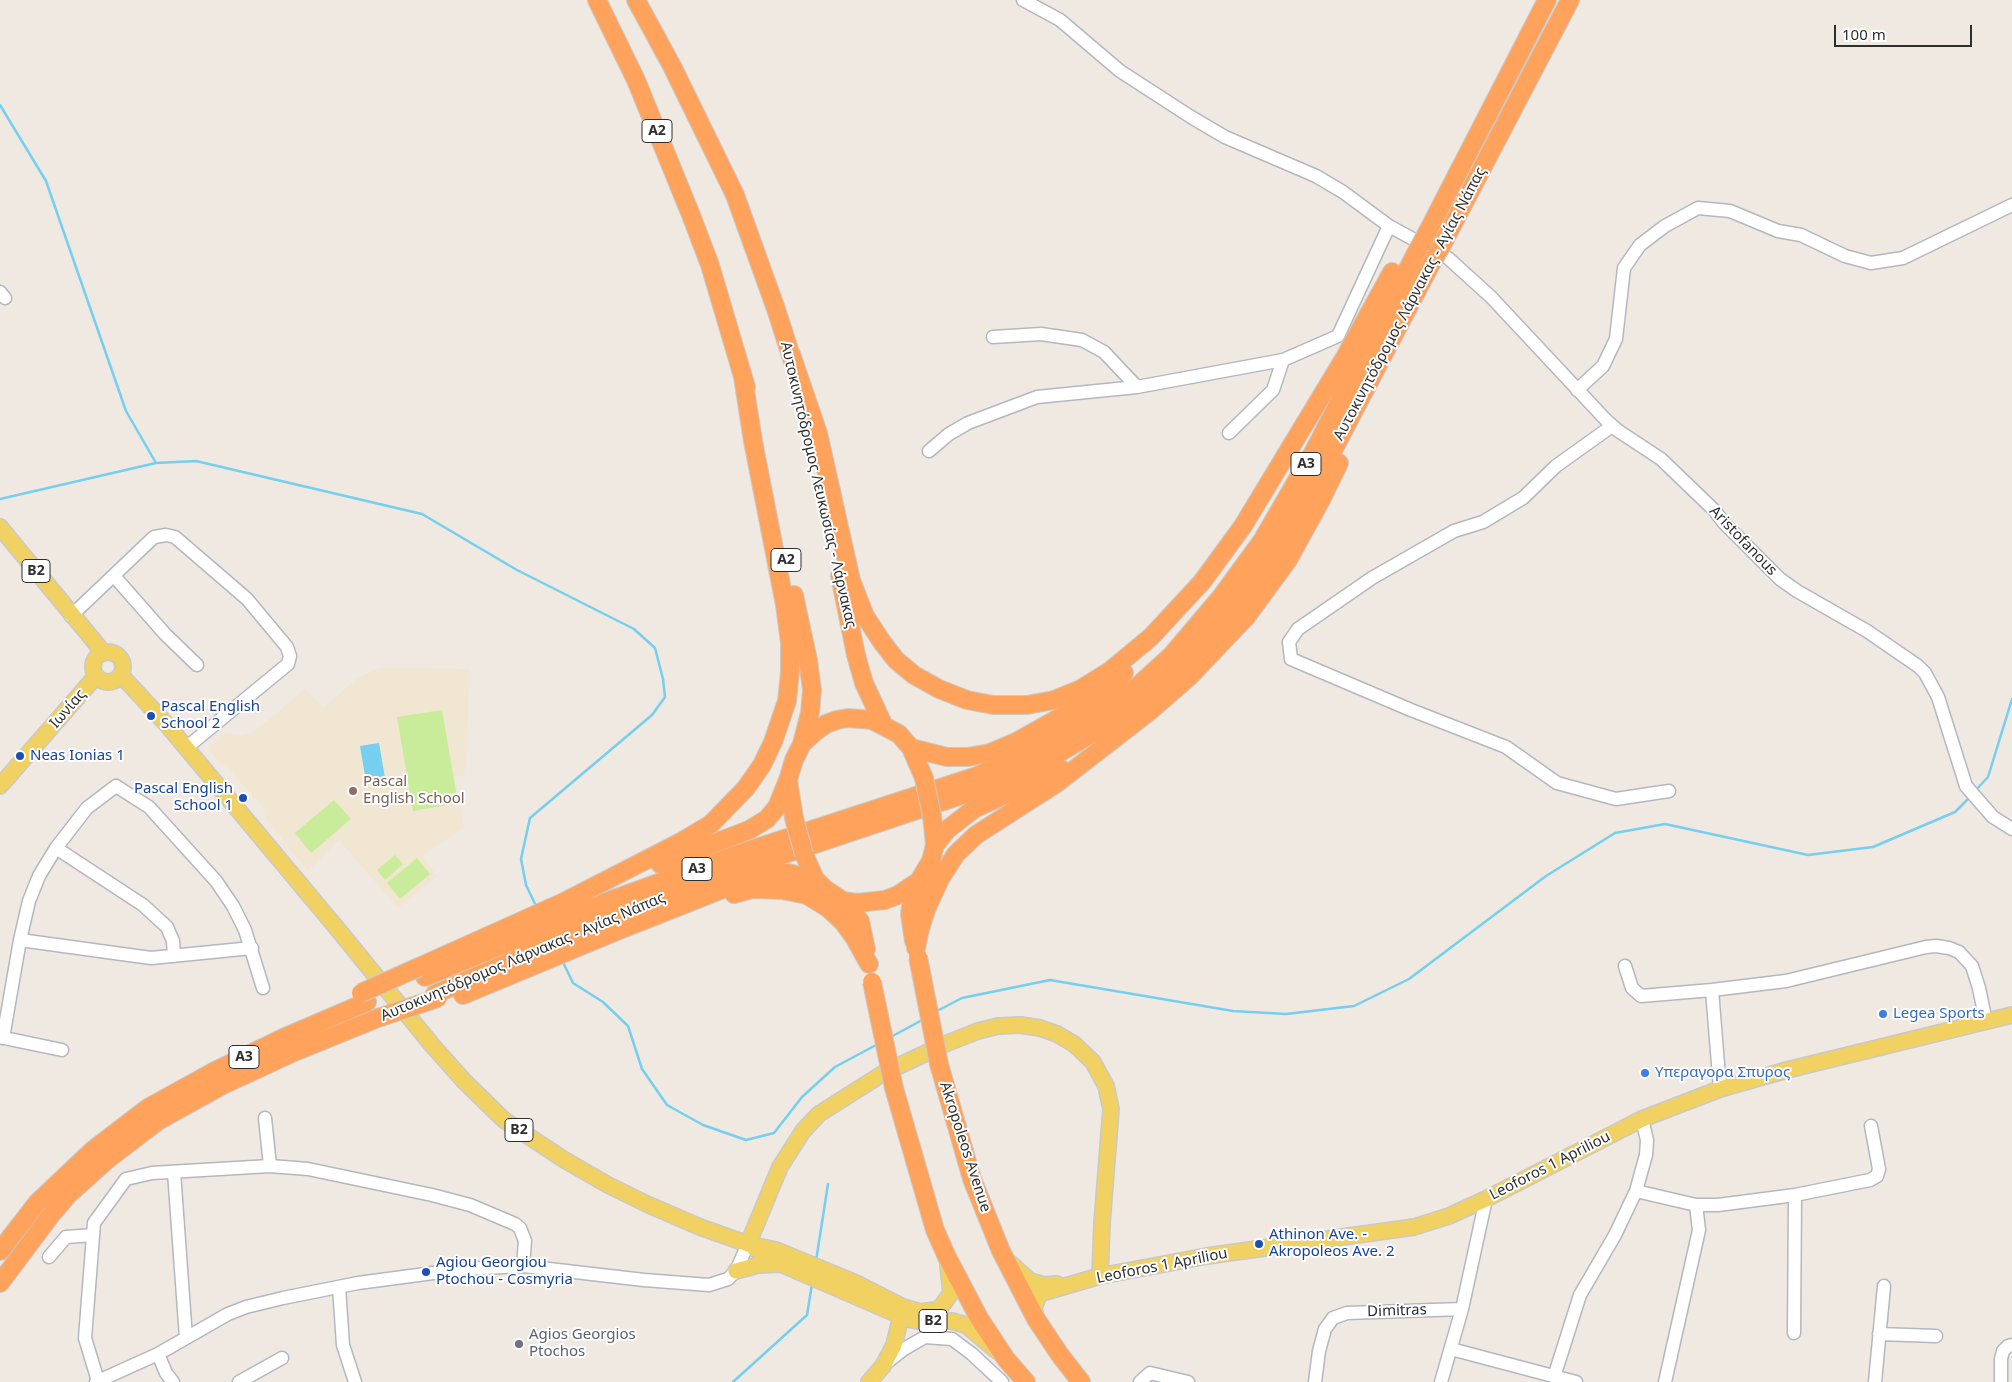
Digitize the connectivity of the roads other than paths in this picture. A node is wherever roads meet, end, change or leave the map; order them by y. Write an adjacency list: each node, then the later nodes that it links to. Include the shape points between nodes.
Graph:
1 (597, 0): 15 (highway, A2, via 636,80 691,215 710,265)
2 (636, 0): 12 (highway, Αυτοκινητόδρομος Λευκωσίας - Λάρνακας, via 735,195)
3 (1023, 0): 7 (street, Aristofanous, via 1060,20 1120,71 1190,117 1225,137 1316,176)
4 (1570, 0): 8 (highway, Αυτοκινητόδρομος Λάρνακας - Αγίας Νάπας / A3)
5 (1545, 2): 9 (highway, via 1509,57)
6 (2012, 205): 17 (street, via 1903,258 1871,263 1730,211 1698,208 1665,226 1640,245 1624,268 1616,340 1603,366)
7 (1389, 226): 8 (street, Aristofanous); 13 (street, via 1338,336)
8 (1446, 250): 14 (highway, Αυτοκινητόδρομος Λάρνακας - Αγίας Νάπας / A3, bridge, via 1431,264); 17 (street, Aristofanous)
9 (1410, 252): 10 (highway, Αυτοκινητόδρομος Λάρνακας - Αγίας Νάπας / A3); 12 (highway, via 1242,526 1202,582 1151,637 1110,671 1081,689 1054,700 1027,705 993,705 967,700 939,689 914,675 882,642 865,616 850,580 818,433)
10 (1402, 276): 32 (highway, via 1251,530 1209,590 1160,641 1116,681 1075,709 1016,742 990,753 968,757 947,757); 49 (highway, Αυτοκινητόδρομος Λάρνακας - Αγίας Νάπας / A3, via 1314,451 1262,541 1209,612 1171,656 1139,685 1047,744 977,776 747,851)
11 (993, 337): 16 (street, via 1041,334 1082,340 1104,352)
12 (791, 354): 28 (highway, Αυτοκινητόδρομος Λευκωσίας - Λάρνακας, via 856,655 864,683)
13 (1283, 360): 16 (street); 19 (street, via 1274,390)
14 (1374, 373): 30 (highway, via 1354,431 1288,560 1247,616 1189,677); 53 (highway, Αυτοκινητόδρομος Λάρνακας - Αγίας Νάπας / A3, via 1276,552 1235,608 1180,665 1101,728 1054,756 983,788 755,864 611,918)
15 (743, 377): 29 (highway, A2, via 759,433 808,660 812,690); 41 (highway, via 785,605 790,643 787,701 762,765 746,788 711,824)
16 (1137, 388): 20 (street, via 1037,397 968,423)
17 (1577, 390): 18 (street, Aristofanous)
18 (1612, 426): 35 (street, via 1556,466 1523,498 1483,522 1454,531 1380,573 1298,628 1288,642 1291,659 1506,747 1557,783 1616,799); 36 (street, Aristofanous, via 1661,459 1780,579 1867,630 1918,666 1938,698 1960,773 1969,792 1993,817)
19 (1229, 433)
20 (928, 450)
21 (0, 527): 23 (main road, B2)
22 (114, 576): 23 (street); 25 (street); 31 (street, via 154,537 175,537 247,599 287,647 288,664)
23 (71, 616): 24 (main road, B2)
24 (103, 652): 26 (main road, B2, via 113,652 120,658 123,666); 27 (main road, via 94,662)
25 (197, 665)
26 (121, 675): 27 (main road, via 110,682); 31 (main road, B2)
27 (96, 676): 34 (main road, Ιωνίας)
28 (884, 726): 29 (highway, via 872,720 848,718 826,724); 32 (highway, via 899,734)
29 (802, 744): 33 (highway)
30 (1106, 744): 37 (highway, via 974,809 948,829); 46 (highway, via 1057,783 976,835 956,854 926,910)
31 (186, 748): 69 (main road, B2, via 432,1044 504,1120 608,1185 700,1227)
32 (911, 748): 37 (highway, bridge, via 924,778)
33 (788, 780): 40 (highway, bridge, via 804,854 815,879); 41 (highway, via 778,806 767,819 749,830)
34 (0, 786)
35 (1669, 791)
36 (2012, 829)
37 (935, 845): 39 (highway, via 932,861)
38 (56, 848): 44 (street, via 29,901); 45 (street, via 87,808 116,786 148,806 216,881 233,906); 47 (street, via 143,905 166,927 173,941)
39 (919, 881): 42 (highway, via 885,900); 46 (highway, Akropoleos Avenue, via 910,914)
40 (825, 889): 42 (highway); 43 (highway, via 804,877 771,873 750,878)
41 (566, 901): 49 (highway)
42 (843, 901): 50 (highway, B2, via 860,921)
43 (665, 912): 50 (highway, via 752,890 782,890 807,896 828,908 843,922); 53 (highway, via 538,964)
44 (20, 940): 47 (street, via 152,958); 56 (street)
45 (252, 948): 47 (street); 51 (street)
46 (917, 953): 71 (highway, Akropoleos Avenue, bridge, via 940,1064 972,1179)
47 (174, 956)
48 (1625, 966): 52 (street, via 1632,988 1641,996)
49 (422, 972): 70 (highway, Αυτοκινητόδρομος Λάρνακας - Αγίας Νάπας / A3, via 364,997 148,1108 93,1150 37,1203)
50 (871, 973): 73 (highway, B2, bridge, via 894,1088 932,1220)
51 (263, 988)
52 (1712, 990): 55 (street, via 1786,981 1936,946 1959,952 1972,966); 58 (street)
53 (438, 998): 80 (highway, via 226,1094 164,1128 51,1215)
54 (2012, 1015): 55 (main road, Leoforos 1 Apriliou)
55 (1986, 1022): 58 (main road, Leoforos 1 Apriliou)
56 (2, 1037): 57 (street)
57 (62, 1050)
58 (1720, 1089): 60 (main road, Leoforos 1 Apriliou)
59 (265, 1118): 62 (street)
60 (1642, 1119): 64 (street, via 1647,1140 1646,1155); 66 (main road, Leoforos 1 Apriliou)
61 (1871, 1126): 65 (street, via 1879,1169 1877,1176)
62 (270, 1166): 63 (street); 75 (street, via 308,1169 470,1204 520,1228 525,1241)
63 (174, 1172): 68 (street, via 126,1179 94,1222); 89 (street)
64 (1636, 1191): 67 (street); 96 (street, via 1580,1295)
65 (1795, 1195): 67 (street); 86 (street)
66 (1486, 1199): 78 (main road, Leoforos 1 Apriliou, via 1414,1227 1206,1256); 83 (street)
67 (1696, 1205): 110 (street, via 1699,1230)
68 (93, 1235): 72 (street, via 66,1237); 97 (street, via 85,1338)
69 (748, 1244): 74 (main road, B2); 76 (street); 77 (main road, B2, via 776,1250); 78 (main road, via 780,1167 803,1131 819,1114 882,1074 945,1044 998,1026 1021,1025 1058,1034 1074,1044 1093,1062 1106,1086 1111,1109)
70 (0, 1251)
71 (1001, 1251): 79 (main road, Leoforos 1 Apriliou, via 1030,1281 1044,1285); 85 (highway, Akropoleos Avenue)
72 (49, 1257)
73 (947, 1257): 84 (main road, B2, via 952,1286 945,1303 929,1312); 94 (highway, B2, via 969,1302)
74 (781, 1264): 76 (main road, via 758,1265); 77 (main road, B2)
75 (523, 1266): 76 (street, via 709,1285 728,1279); 82 (street, via 462,1269)
76 (736, 1271)
77 (814, 1272): 84 (main road, B2)
78 (1100, 1276): 79 (main road, Leoforos 1 Apriliou)
79 (1081, 1281): 85 (main road, Leoforos 1 Apriliou, via 1039,1295 1034,1307)
80 (0, 1282)
81 (1884, 1286): 87 (street)
82 (339, 1287): 89 (street, via 237,1310); 100 (street, via 343,1345)
83 (1462, 1309): 91 (street); 107 (street, Dimitras, via 1347,1313 1333,1318 1325,1330 1319,1351)
84 (902, 1312): 94 (main road, B2, via 918,1321 959,1322 973,1329); 95 (main road, via 894,1345)
85 (1036, 1319): 104 (highway, Akropoleos Avenue)
86 (1794, 1333)
87 (1879, 1334): 88 (street); 111 (street)
88 (1936, 1336)
89 (186, 1338): 92 (street)
90 (2012, 1345): 112 (street, via 2003,1351)
91 (1451, 1350): 96 (street); 108 (street)
92 (158, 1354): 97 (street); 98 (street)
93 (282, 1358): 99 (street)
94 (1006, 1359): 103 (highway, B2)
95 (883, 1366): 101 (main road); 102 (street, via 925,1337 952,1339)
96 (1554, 1377): 109 (street)
97 (97, 1382)
98 (173, 1382)
99 (239, 1382)
100 (355, 1382)
101 (869, 1382)
102 (1002, 1382)
103 (1026, 1382)
104 (1081, 1382)
105 (1140, 1382): 106 (street, via 1150,1373)
106 (1188, 1382)
107 (1315, 1382)
108 (1441, 1382)
109 (1576, 1382)
110 (1666, 1382)
111 (1875, 1382)
112 (2001, 1382)

